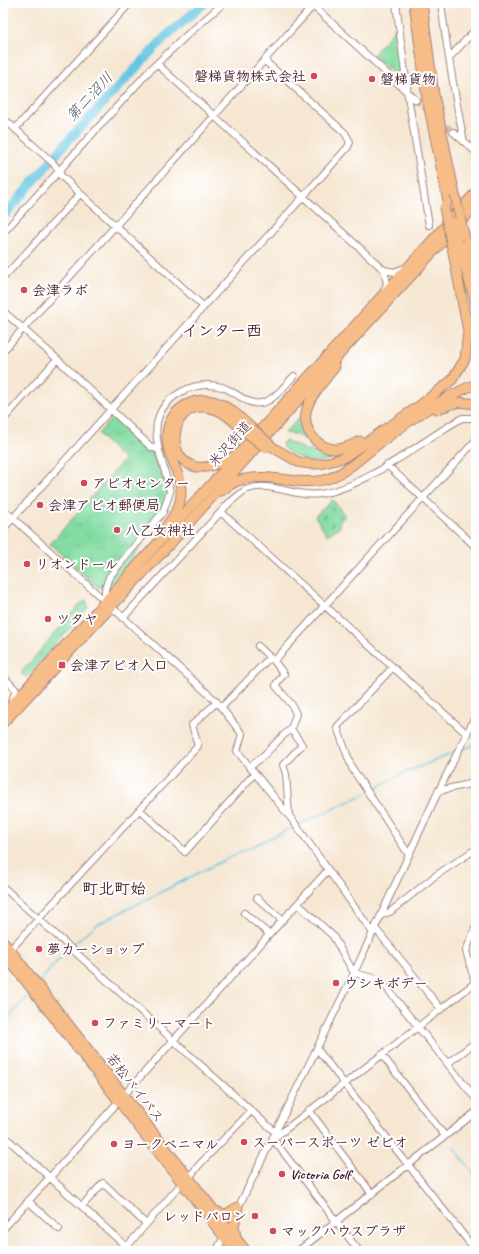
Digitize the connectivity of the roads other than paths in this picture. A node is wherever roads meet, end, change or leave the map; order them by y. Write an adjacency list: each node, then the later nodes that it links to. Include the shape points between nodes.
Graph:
1 (130, 3): 16 (street)
2 (224, 3): 11 (street)
3 (396, 3): 12 (street)
4 (414, 3): 29 (highway, bridge, via 447,206)
5 (422, 3): 29 (highway, bridge, via 434,95 455,195)
6 (441, 3): 9 (street)
7 (312, 4): 10 (street); 12 (street)
8 (476, 29): 9 (street)
9 (450, 57): 18 (street, via 452,84)
10 (265, 61): 14 (street); 23 (street, via 349,140 345,151)
11 (157, 64): 14 (street); 20 (street)
12 (407, 92): 13 (street); 26 (street)
13 (416, 100)
14 (215, 116): 23 (street); 25 (street)
15 (3, 118): 16 (street)
16 (15, 129): 20 (street, via 51,161)
17 (453, 132): 18 (street)
18 (464, 142): 19 (street)
19 (476, 152)
20 (59, 172): 22 (street); 27 (street)
21 (476, 192): 28 (highway, 米沢街道)
22 (80, 194): 25 (street); 32 (street)
23 (304, 196): 30 (street); 35 (street)
24 (476, 205): 37 (highway, 米沢街道)
25 (116, 225): 35 (street); 38 (street)
26 (429, 225)
27 (3, 233)
28 (434, 239): 30 (street, via 427,242 399,272); 33 (highway, 米沢街道)
29 (458, 241): 31 (highway); 34 (highway); 46 (highway, via 467,320 467,351 462,367 452,380)
30 (384, 270): 33 (street, via 387,284)
31 (476, 277)
32 (3, 278)
33 (376, 303): 52 (highway, 米沢街道)
34 (476, 304)
35 (204, 307): 45 (street)
36 (3, 311): 38 (street)
37 (378, 312): 50 (highway, via 314,395 307,409 306,420 312,437 320,445 327,447 343,448); 55 (highway, 米沢街道)
38 (23, 329): 39 (street); 40 (street)
39 (3, 351)
40 (57, 359): 45 (street); 48 (street)
41 (294, 376): 53 (street, via 268,401 260,403 253,403 212,385 184,391 168,402 159,417 156,434)
42 (476, 379): 46 (highway)
43 (476, 384): 46 (highway)
44 (476, 404): 46 (highway, via 459,402)
45 (111, 409): 53 (street, via 150,447); 59 (street)
46 (420, 411): 50 (highway)
47 (476, 418): 54 (street, via 462,418)
48 (3, 420)
49 (245, 427): 50 (highway, bridge, via 273,451 298,462 321,464 343,458); 52 (highway, via 219,411 197,408 190,410 180,420 174,433 175,445 181,457 201,467 218,464 233,457); 62 (highway, via 226,407 210,400 194,401 177,411 167,437 181,485 180,503 162,532)
50 (377, 439): 55 (highway, via 351,466 325,479 308,482 260,477 244,479)
51 (476, 440): 56 (street)
52 (246, 446): 62 (highway, 米沢街道)
53 (159, 450): 63 (street, via 170,492 168,500 163,512 109,577 105,589)
54 (387, 465): 56 (street); 58 (street, via 351,485 319,494 271,488 247,489)
55 (213, 495): 63 (highway, 米沢街道)
56 (423, 498): 61 (street); 64 (street)
57 (3, 509): 59 (street)
58 (221, 512): 64 (street); 65 (street)
59 (13, 518): 60 (street); 63 (street)
60 (3, 529)
61 (476, 547)
62 (126, 578): 63 (highway, 米沢街道)
63 (108, 604): 65 (street); 70 (highway, 米沢街道); 77 (highway, 米沢街道)
64 (325, 606): 67 (street); 68 (street)
65 (123, 618): 72 (street)
66 (258, 646): 67 (street)
67 (272, 659): 73 (street); 78 (street, via 284,674 276,686 296,714)
68 (393, 667): 79 (street); 87 (street, via 337,727 352,768)
69 (3, 676): 71 (street)
70 (33, 681): 71 (street, via 21,686); 75 (highway, 米沢街道)
71 (11, 684): 74 (street, via 16,694)
72 (217, 702): 73 (street); 84 (street, via 192,725 198,746)
73 (222, 707): 80 (street, via 242,734 237,751)
74 (3, 710)
75 (3, 714)
76 (476, 715): 79 (street)
77 (3, 723)
78 (291, 729): 80 (street, via 269,753); 85 (street, via 302,745 283,765)
79 (467, 734): 83 (street)
80 (249, 767): 81 (street)
81 (254, 774): 84 (street, via 185,852); 85 (street)
82 (476, 787): 83 (street, via 474,783)
83 (438, 791): 87 (street)
84 (140, 810): 94 (street)
85 (289, 815): 88 (street)
86 (476, 849): 93 (street, via 435,876 390,912)
87 (409, 855): 93 (street)
88 (328, 870): 91 (street); 97 (street)
89 (3, 887): 94 (street)
90 (257, 898): 95 (street)
91 (298, 904): 95 (street); 101 (street, via 333,936)
92 (244, 913): 98 (street)
93 (381, 915): 97 (street)
94 (39, 919): 100 (street); 105 (street)
95 (282, 920): 98 (street)
96 (476, 926): 102 (street, via 466,951)
97 (374, 931): 101 (street); 103 (street)
98 (269, 934): 105 (street)
99 (3, 941): 100 (highway, 若松バイパス)
100 (6, 955): 111 (highway, 若松バイパス, via 34,986)
101 (354, 973): 104 (street, via 382,982); 107 (street)
102 (475, 984): 103 (street)
103 (441, 1009): 104 (street)
104 (418, 1026): 108 (street); 109 (street)
105 (173, 1040): 111 (street); 113 (street)
106 (476, 1042): 109 (street)
107 (317, 1049): 110 (street); 117 (street)
108 (382, 1054): 110 (street); 118 (street)
109 (448, 1063): 112 (street)
110 (345, 1084): 114 (street); 119 (street)
111 (121, 1098): 120 (street); 121 (highway, 若松バイパス)
112 (476, 1099)
113 (251, 1110): 117 (street); 121 (street)
114 (310, 1110): 117 (street); 122 (street)
115 (476, 1112): 118 (street)
116 (3, 1135): 120 (street)
117 (274, 1136): 125 (street); 127 (street)
118 (445, 1136): 119 (street)
119 (407, 1165): 122 (street); 140 (street)
120 (49, 1177): 123 (street); 124 (street)
121 (186, 1181): 126 (highway, 若松バイパス); 128 (street); 132 (highway, 若松バイパス)
122 (372, 1194): 127 (street)
123 (28, 1201): 130 (street); 131 (street)
124 (82, 1206): 128 (street, via 102,1183); 134 (street)
125 (238, 1207): 126 (highway, via 226,1214); 129 (street); 133 (highway, via 234,1226)
126 (214, 1210): 129 (highway, 若松バイパス)
127 (336, 1221): 138 (street); 139 (street)
128 (146, 1224): 134 (street)
129 (228, 1227): 132 (street); 133 (highway, 若松バイパス)
130 (3, 1229)
131 (59, 1229)
132 (224, 1236): 135 (street); 136 (highway, 若松バイパス)
133 (237, 1239): 137 (highway, 若松バイパス)
134 (126, 1250)
135 (216, 1251)
136 (235, 1251)
137 (246, 1251)
138 (298, 1251)
139 (359, 1251)
140 (476, 1251)

